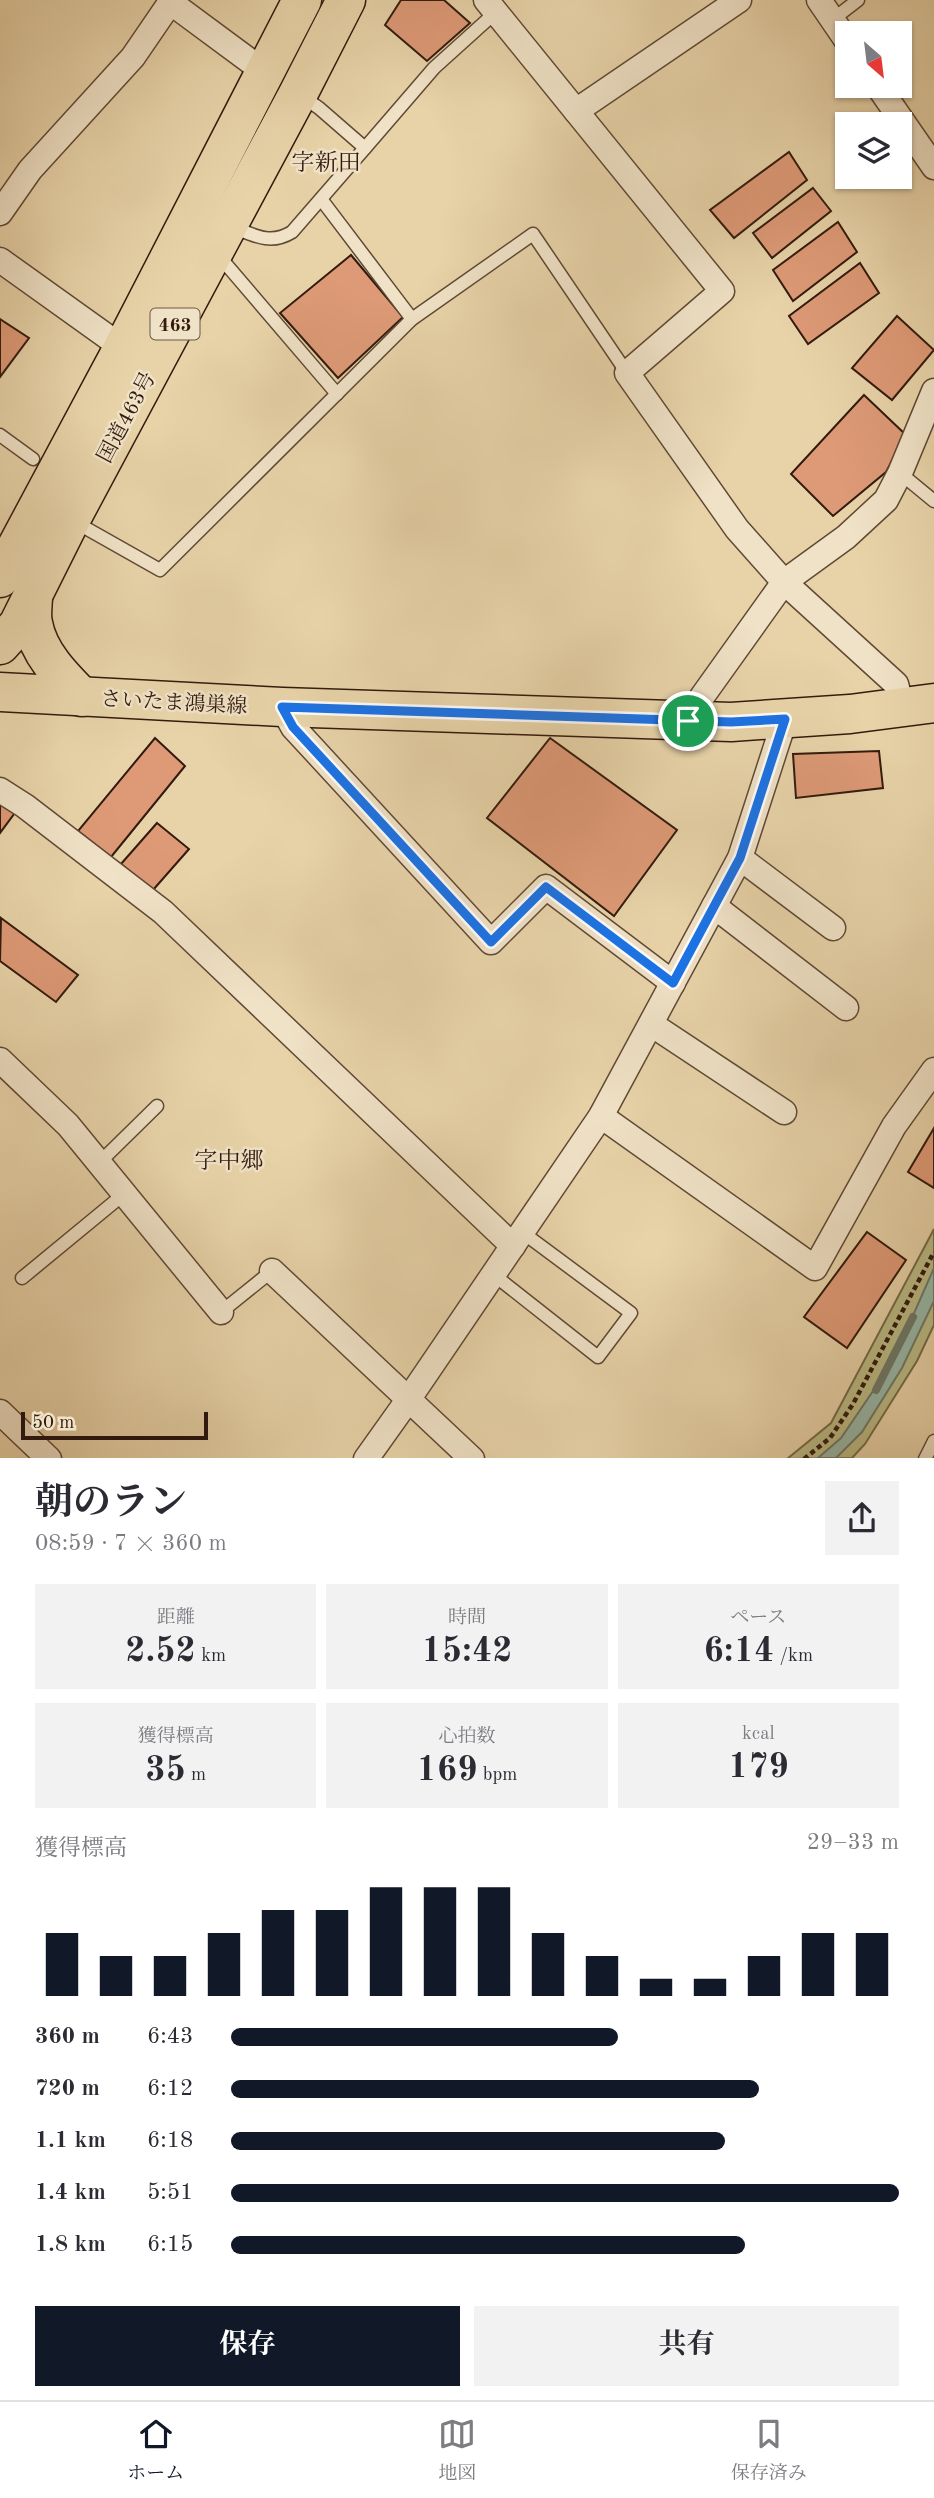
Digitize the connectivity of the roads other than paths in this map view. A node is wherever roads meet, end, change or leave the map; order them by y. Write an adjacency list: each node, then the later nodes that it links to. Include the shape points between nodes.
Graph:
1 (302, 0): 8 (main road, 国道463号 / 463)
2 (346, 0): 9 (main road, 国道463号 / 463)
3 (739, 0): 11 (street)
4 (858, 0): 7 (lane)
5 (171, 1): 8 (street); 15 (street, via 132,57 30,170)
6 (491, 6): 11 (street); 12 (lane)
7 (825, 10)
8 (266, 73): 19 (main road, 国道463号 / 463)
9 (298, 94): 12 (lane); 16 (main road, 国道463号 / 463)
10 (886, 98): 13 (street)
11 (576, 111): 20 (street, via 722,291)
12 (365, 148): 14 (lane)
13 (934, 167)
14 (321, 199): 16 (lane, via 280,239); 18 (lane)
15 (0, 213)
16 (222, 238): 22 (lane); 27 (main road, 国道463号 / 463)
17 (0, 261): 19 (street)
18 (412, 318): 20 (lane, via 533,234); 22 (lane)
19 (122, 348): 28 (main road, 国道463号 / 463)
20 (627, 373): 29 (street, via 737,529)
21 (934, 391): 25 (street)
22 (337, 394): 27 (lane, via 160,570)
23 (0, 435): 24 (lane)
24 (33, 459)
25 (900, 473): 26 (lane); 29 (street, via 886,500 846,537)
26 (934, 501)
27 (71, 519): 30 (main road, 国道463号 / 463)
28 (0, 578)
29 (784, 582): 34 (street); 37 (street)
30 (33, 595): 31 (main road, 国道463号 / 463, via 18,625); 33 (main road, via 33,624 44,654)
31 (0, 645)
32 (0, 692): 33 (main road, さいたま鴻巣線)
33 (82, 697): 35 (main road, さいたま鴻巣線)
34 (918, 705): 36 (main road, さいたま鴻巣線)
35 (282, 707): 37 (main road, さいたま鴻巣線); 42 (street, via 293,727 491,942 546,887)
36 (785, 719): 37 (main road, さいたま鴻巣線); 39 (street)
37 (688, 721)
38 (0, 790): 52 (street, via 163,912)
39 (740, 858): 40 (street); 41 (street)
40 (714, 906): 42 (street); 43 (street)
41 (833, 928)
42 (673, 983): 44 (street)
43 (846, 1008)
44 (650, 1024): 48 (street); 49 (street)
45 (0, 1060): 50 (street, via 68,1125)
46 (934, 1070): 49 (street, via 894,1126 815,1268)
47 (157, 1106): 50 (lane)
48 (784, 1111)
49 (601, 1116): 52 (street)
50 (99, 1163): 51 (street)
51 (124, 1194): 55 (lane); 56 (street)
52 (518, 1239): 54 (street); 54 (lane, via 631,1313 598,1357)
53 (272, 1271): 56 (lane); 57 (street)
54 (494, 1275): 57 (street)
55 (22, 1278)
56 (221, 1312)
57 (408, 1400): 61 (street); 62 (street)
58 (0, 1412): 60 (street)
59 (934, 1441): 63 (lane)
60 (49, 1458)
61 (366, 1458)
62 (472, 1458)
63 (925, 1458)

